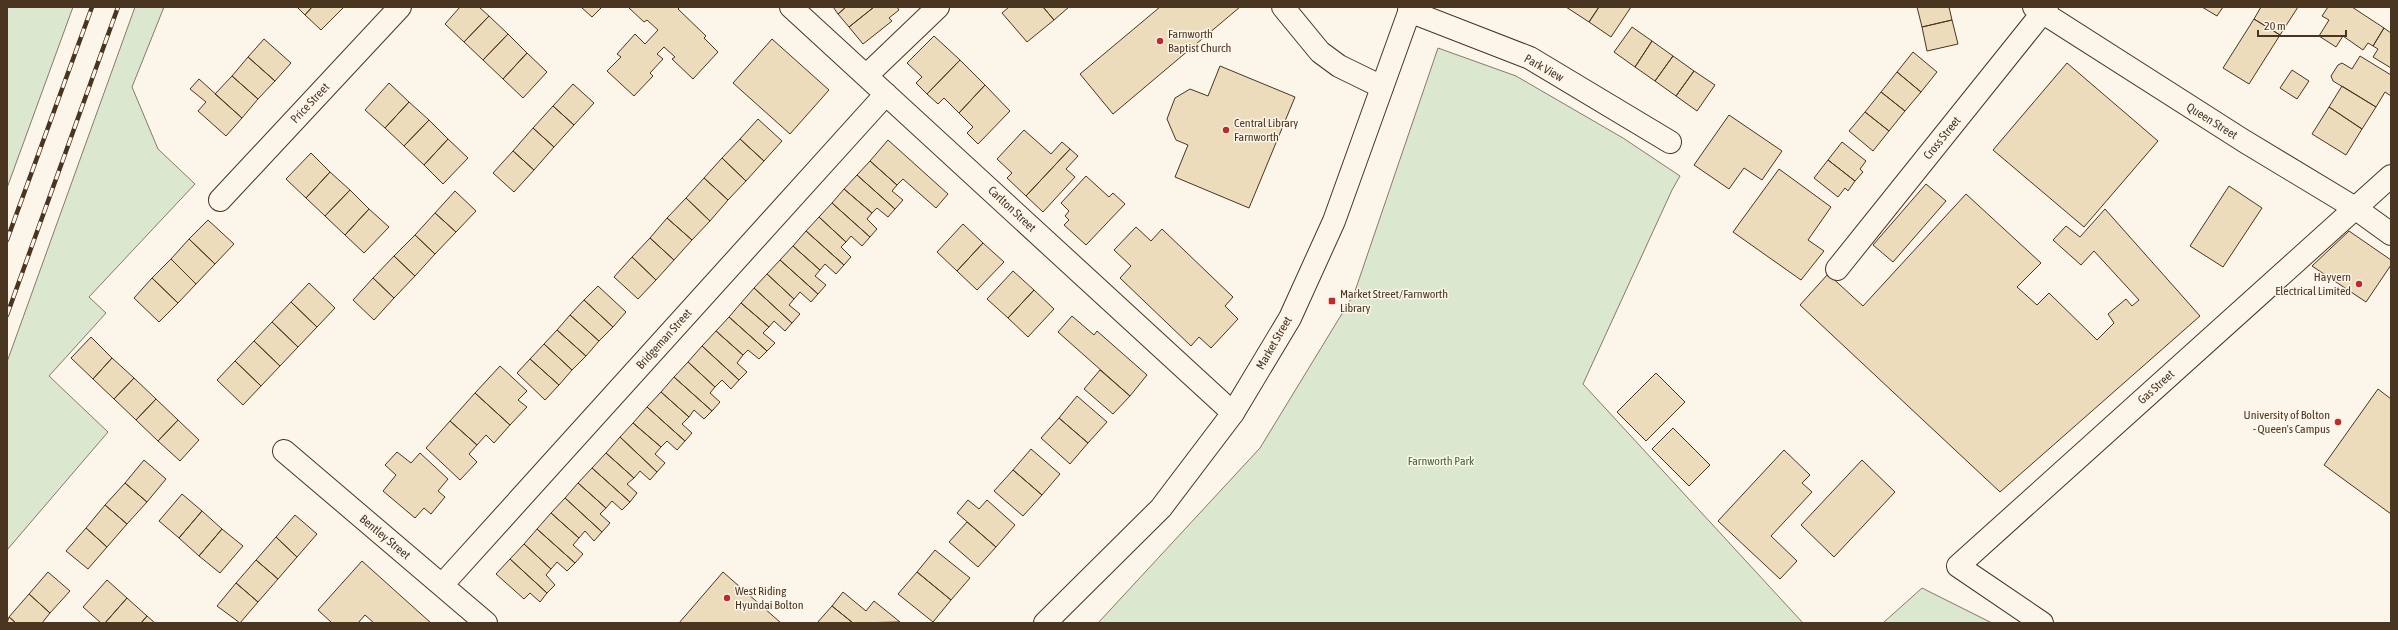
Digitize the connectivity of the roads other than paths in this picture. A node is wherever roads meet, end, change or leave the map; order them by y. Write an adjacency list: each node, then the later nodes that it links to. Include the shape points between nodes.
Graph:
1 (400, 7): 12 (street, Price Street)
2 (791, 7): 7 (street, Carlton Street)
3 (938, 7): 7 (street)
4 (1283, 7): 8 (street, via 1320,52 1339,66)
5 (1410, 9): 8 (street, Market Street); 10 (street, Park View, via 1530,58)
6 (2042, 9): 13 (street, Queen Street, via 2237,137); 15 (street, Cross Street)
7 (866, 76): 9 (street, Carlton Street)
8 (1382, 87): 16 (street, Market Street, via 1334,221 1290,318)
9 (886, 94): 16 (street, Carlton Street); 18 (street, Bridgeman Street)
10 (1670, 142)
11 (2391, 176): 13 (street, Gas Street)
12 (220, 200)
13 (2355, 208): 14 (street, Queen Street); 21 (street, Gas Street, via 1958,566)
14 (2391, 234)
15 (1837, 269)
16 (1233, 413): 20 (street, Market Street, via 1161,508)
17 (284, 451): 18 (street, Bentley Street)
18 (442, 585): 19 (street, Bentley Street)
19 (486, 623)
20 (1045, 623)
21 (2042, 623)

